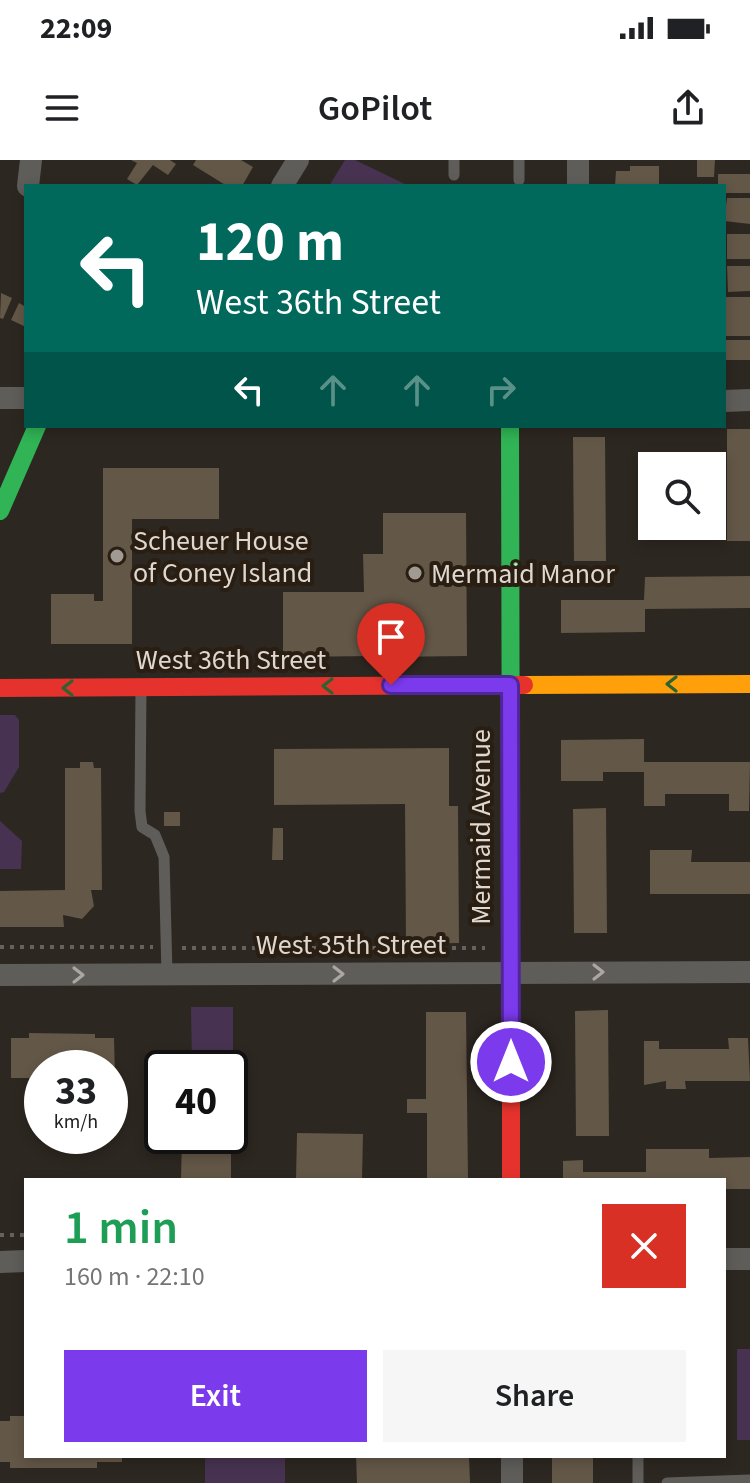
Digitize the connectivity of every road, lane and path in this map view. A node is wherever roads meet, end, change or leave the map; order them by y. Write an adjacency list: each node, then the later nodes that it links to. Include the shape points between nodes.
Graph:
1 (31, 160): 8 (street)
2 (298, 160): 9 (street)
3 (454, 160): 6 (lane)
4 (519, 160): 7 (lane)
5 (578, 160): 10 (street)
6 (454, 175)
7 (519, 180)
8 (28, 184)
9 (283, 184)
10 (578, 184)
11 (0, 398): 12 (street)
12 (24, 398)
13 (750, 400): 14 (street)
14 (726, 401)
15 (36, 428): 17 (street)
16 (510, 428): 19 (street, Mermaid Avenue)
17 (0, 511)
18 (750, 684): 19 (street, West 36th Street, one-way to 19)
19 (510, 685): 20 (street, West 36th Street, one-way to 20); 26 (street, Mermaid Avenue)
20 (141, 687): 21 (street, West 36th Street, one-way to 21); 23 (lane, via 140,811 142,827 155,835 164,857)
21 (0, 688)
22 (0, 947): 23 (path)
23 (166, 947): 24 (path); 27 (lane)
24 (488, 948)
25 (750, 972): 26 (street, West 35th Street, one-way to 25)
26 (511, 973): 27 (street, West 35th Street, one-way to 26); 29 (street, Mermaid Avenue)
27 (167, 974): 28 (street, West 35th Street, one-way to 27)
28 (0, 975)
29 (511, 1178)
30 (0, 1235): 31 (path)
31 (24, 1235)
32 (726, 1259): 33 (street)
33 (750, 1259)
34 (24, 1261): 35 (street)
35 (0, 1262)
36 (512, 1458): 39 (street)
37 (638, 1458): 40 (lane)
38 (750, 1480): 41 (lane)
39 (512, 1483)
40 (638, 1483)
41 (667, 1483)

